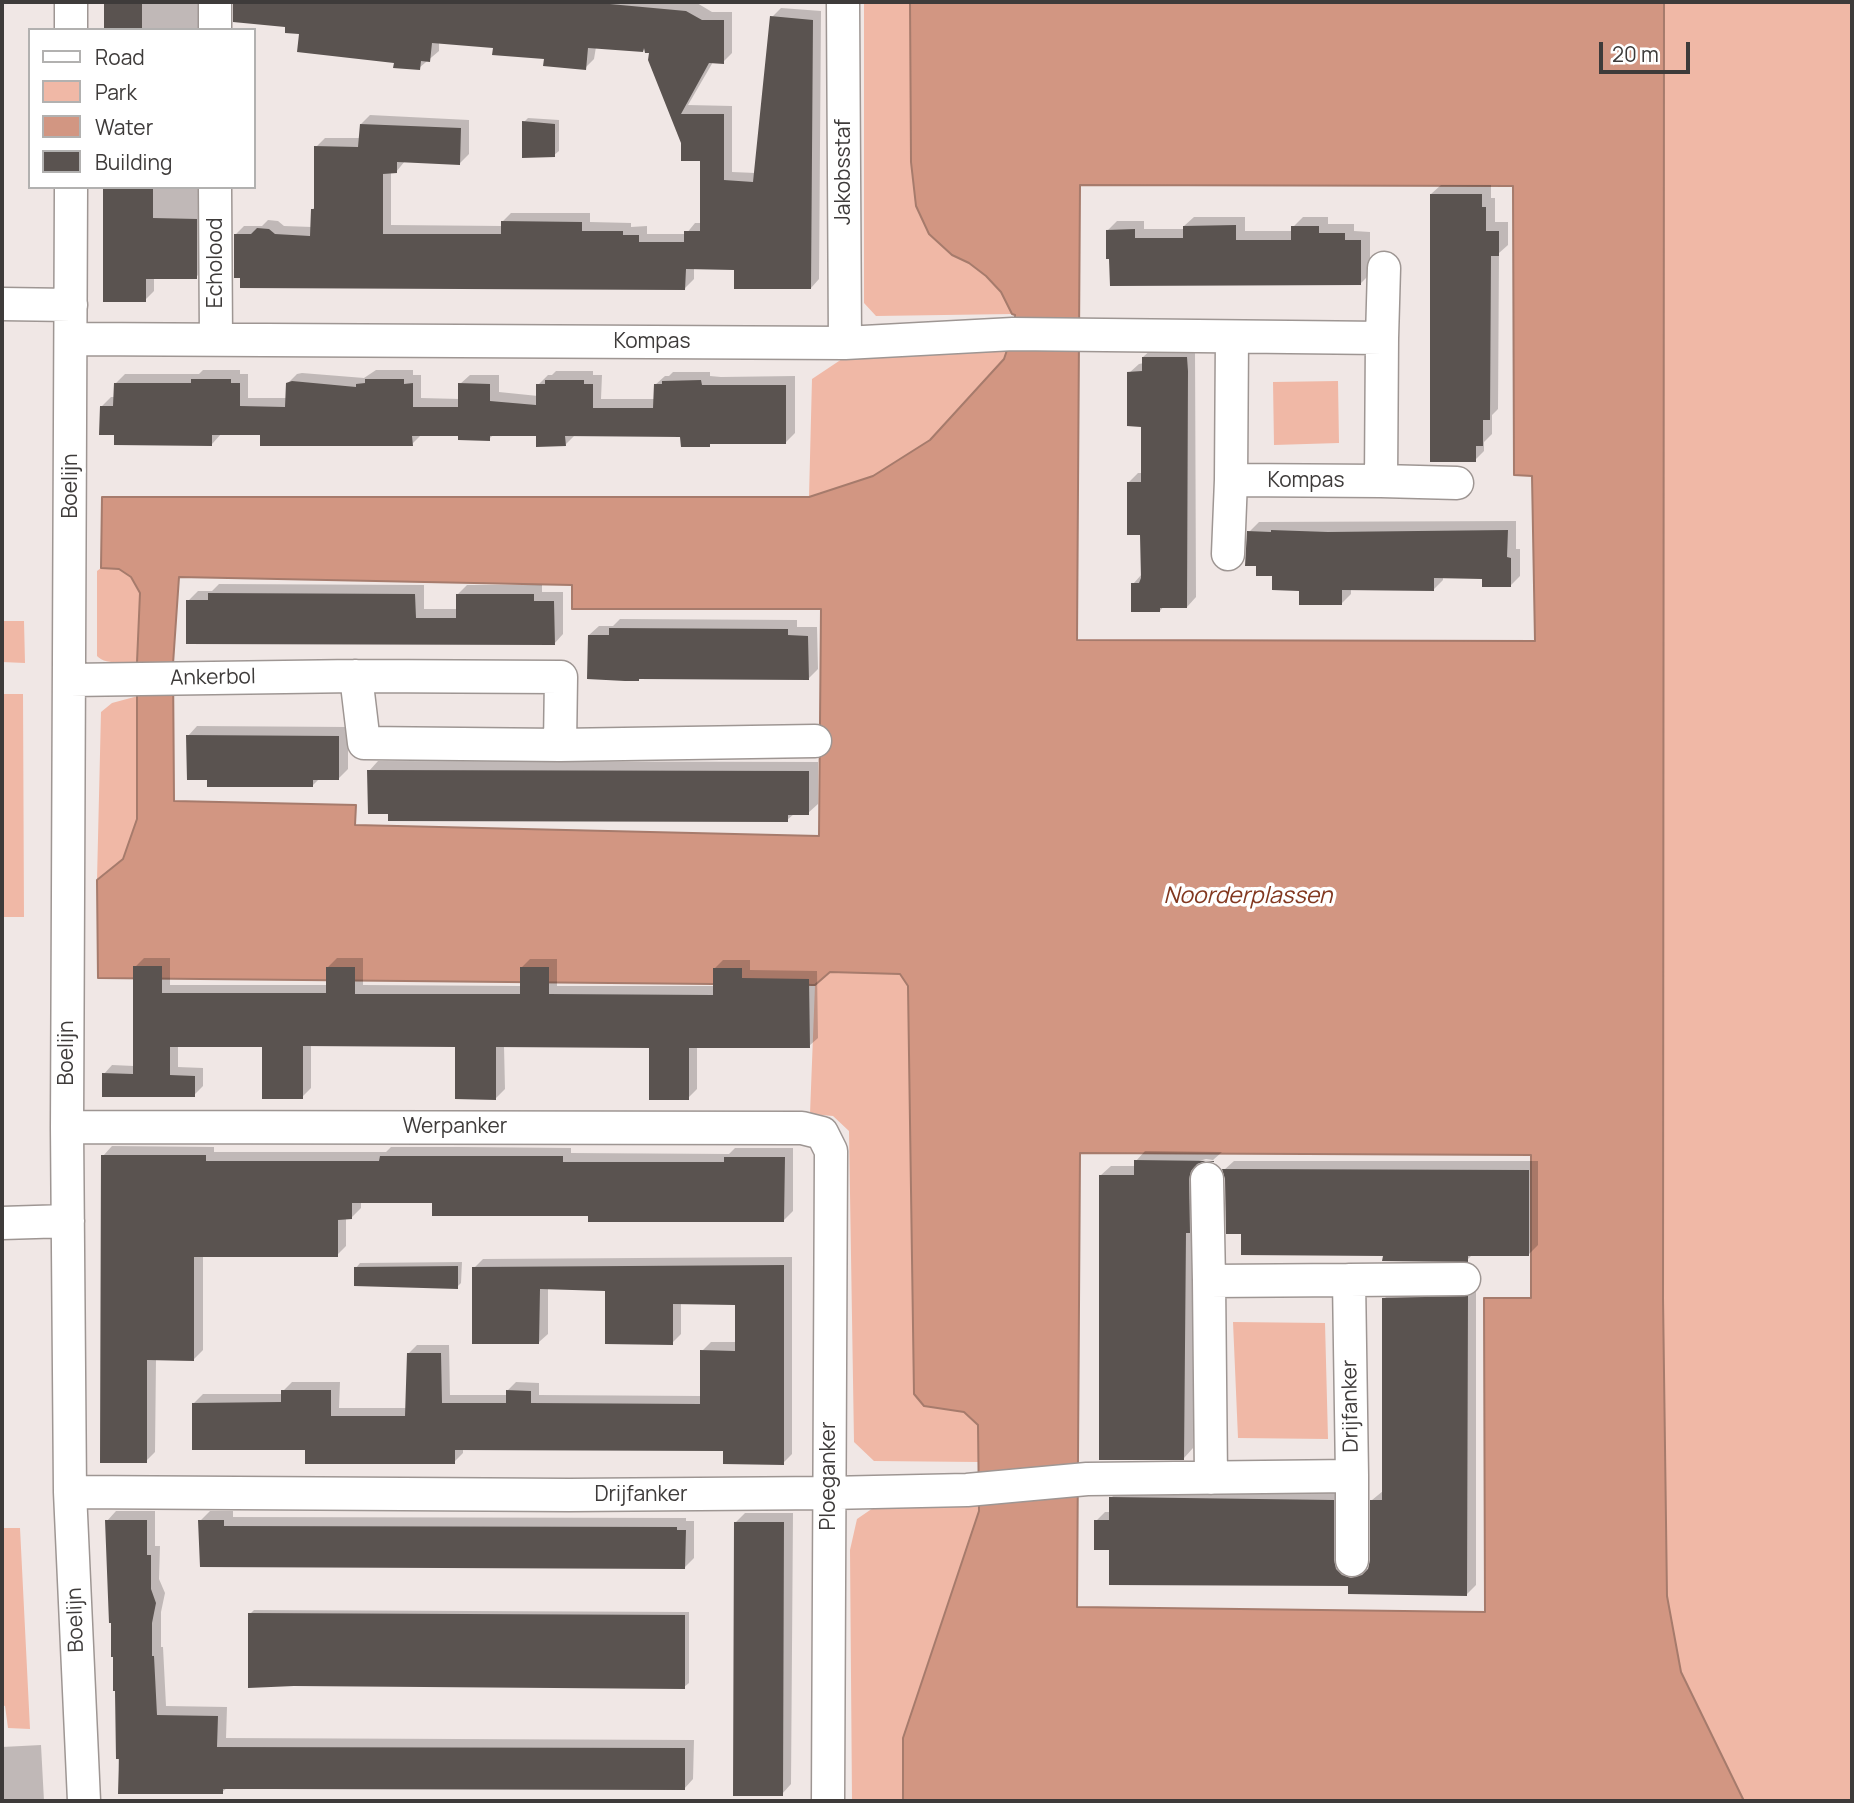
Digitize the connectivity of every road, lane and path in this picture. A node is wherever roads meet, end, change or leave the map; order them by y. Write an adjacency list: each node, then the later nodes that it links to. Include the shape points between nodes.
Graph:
1 (71, 2): 4 (street)
2 (215, 2): 5 (street)
3 (843, 2): 15 (street, Jakobsstaf)
4 (71, 28)
5 (215, 28)
6 (71, 189): 10 (street, Boelijn)
7 (215, 189): 14 (street, Echolood)
8 (1384, 268): 12 (street)
9 (2, 304): 10 (street)
10 (71, 305): 13 (street, Boelijn)
11 (1232, 337): 12 (street, Kompas); 15 (street, Kompas, via 1013,334); 16 (street)
12 (1382, 338): 17 (street)
13 (72, 339): 14 (street, Kompas); 21 (street, Boelijn)
14 (216, 339): 15 (street, Kompas)
15 (845, 343)
16 (1231, 480): 17 (street, Kompas); 19 (street)
17 (1381, 481): 18 (street, Kompas)
18 (1457, 482)
19 (1228, 554)
20 (356, 676): 21 (street, Ankerbol); 23 (street, via 364,743); 23 (street, Ankerbol, via 561,677)
21 (70, 680): 24 (street, Boelijn)
22 (815, 741): 23 (street)
23 (559, 745)
24 (66, 1128): 25 (street, Werpanker, via 802,1128 822,1133); 27 (street, Boelijn)
25 (831, 1151): 35 (street, Ploeganker)
26 (1207, 1179): 31 (street)
27 (68, 1221): 28 (street); 34 (street, Boelijn)
28 (2, 1223)
29 (1464, 1279): 30 (street)
30 (1349, 1280): 31 (street); 32 (street, Drijfanker)
31 (1209, 1281): 33 (street)
32 (1352, 1476): 33 (street, Drijfanker); 36 (street)
33 (1211, 1478): 35 (street, Drijfanker, via 1087,1479 967,1490)
34 (70, 1492): 35 (street, Drijfanker); 37 (street, Boelijn)
35 (828, 1493): 38 (street, Ploeganker)
36 (1352, 1560)
37 (84, 1801)
38 (828, 1801)

